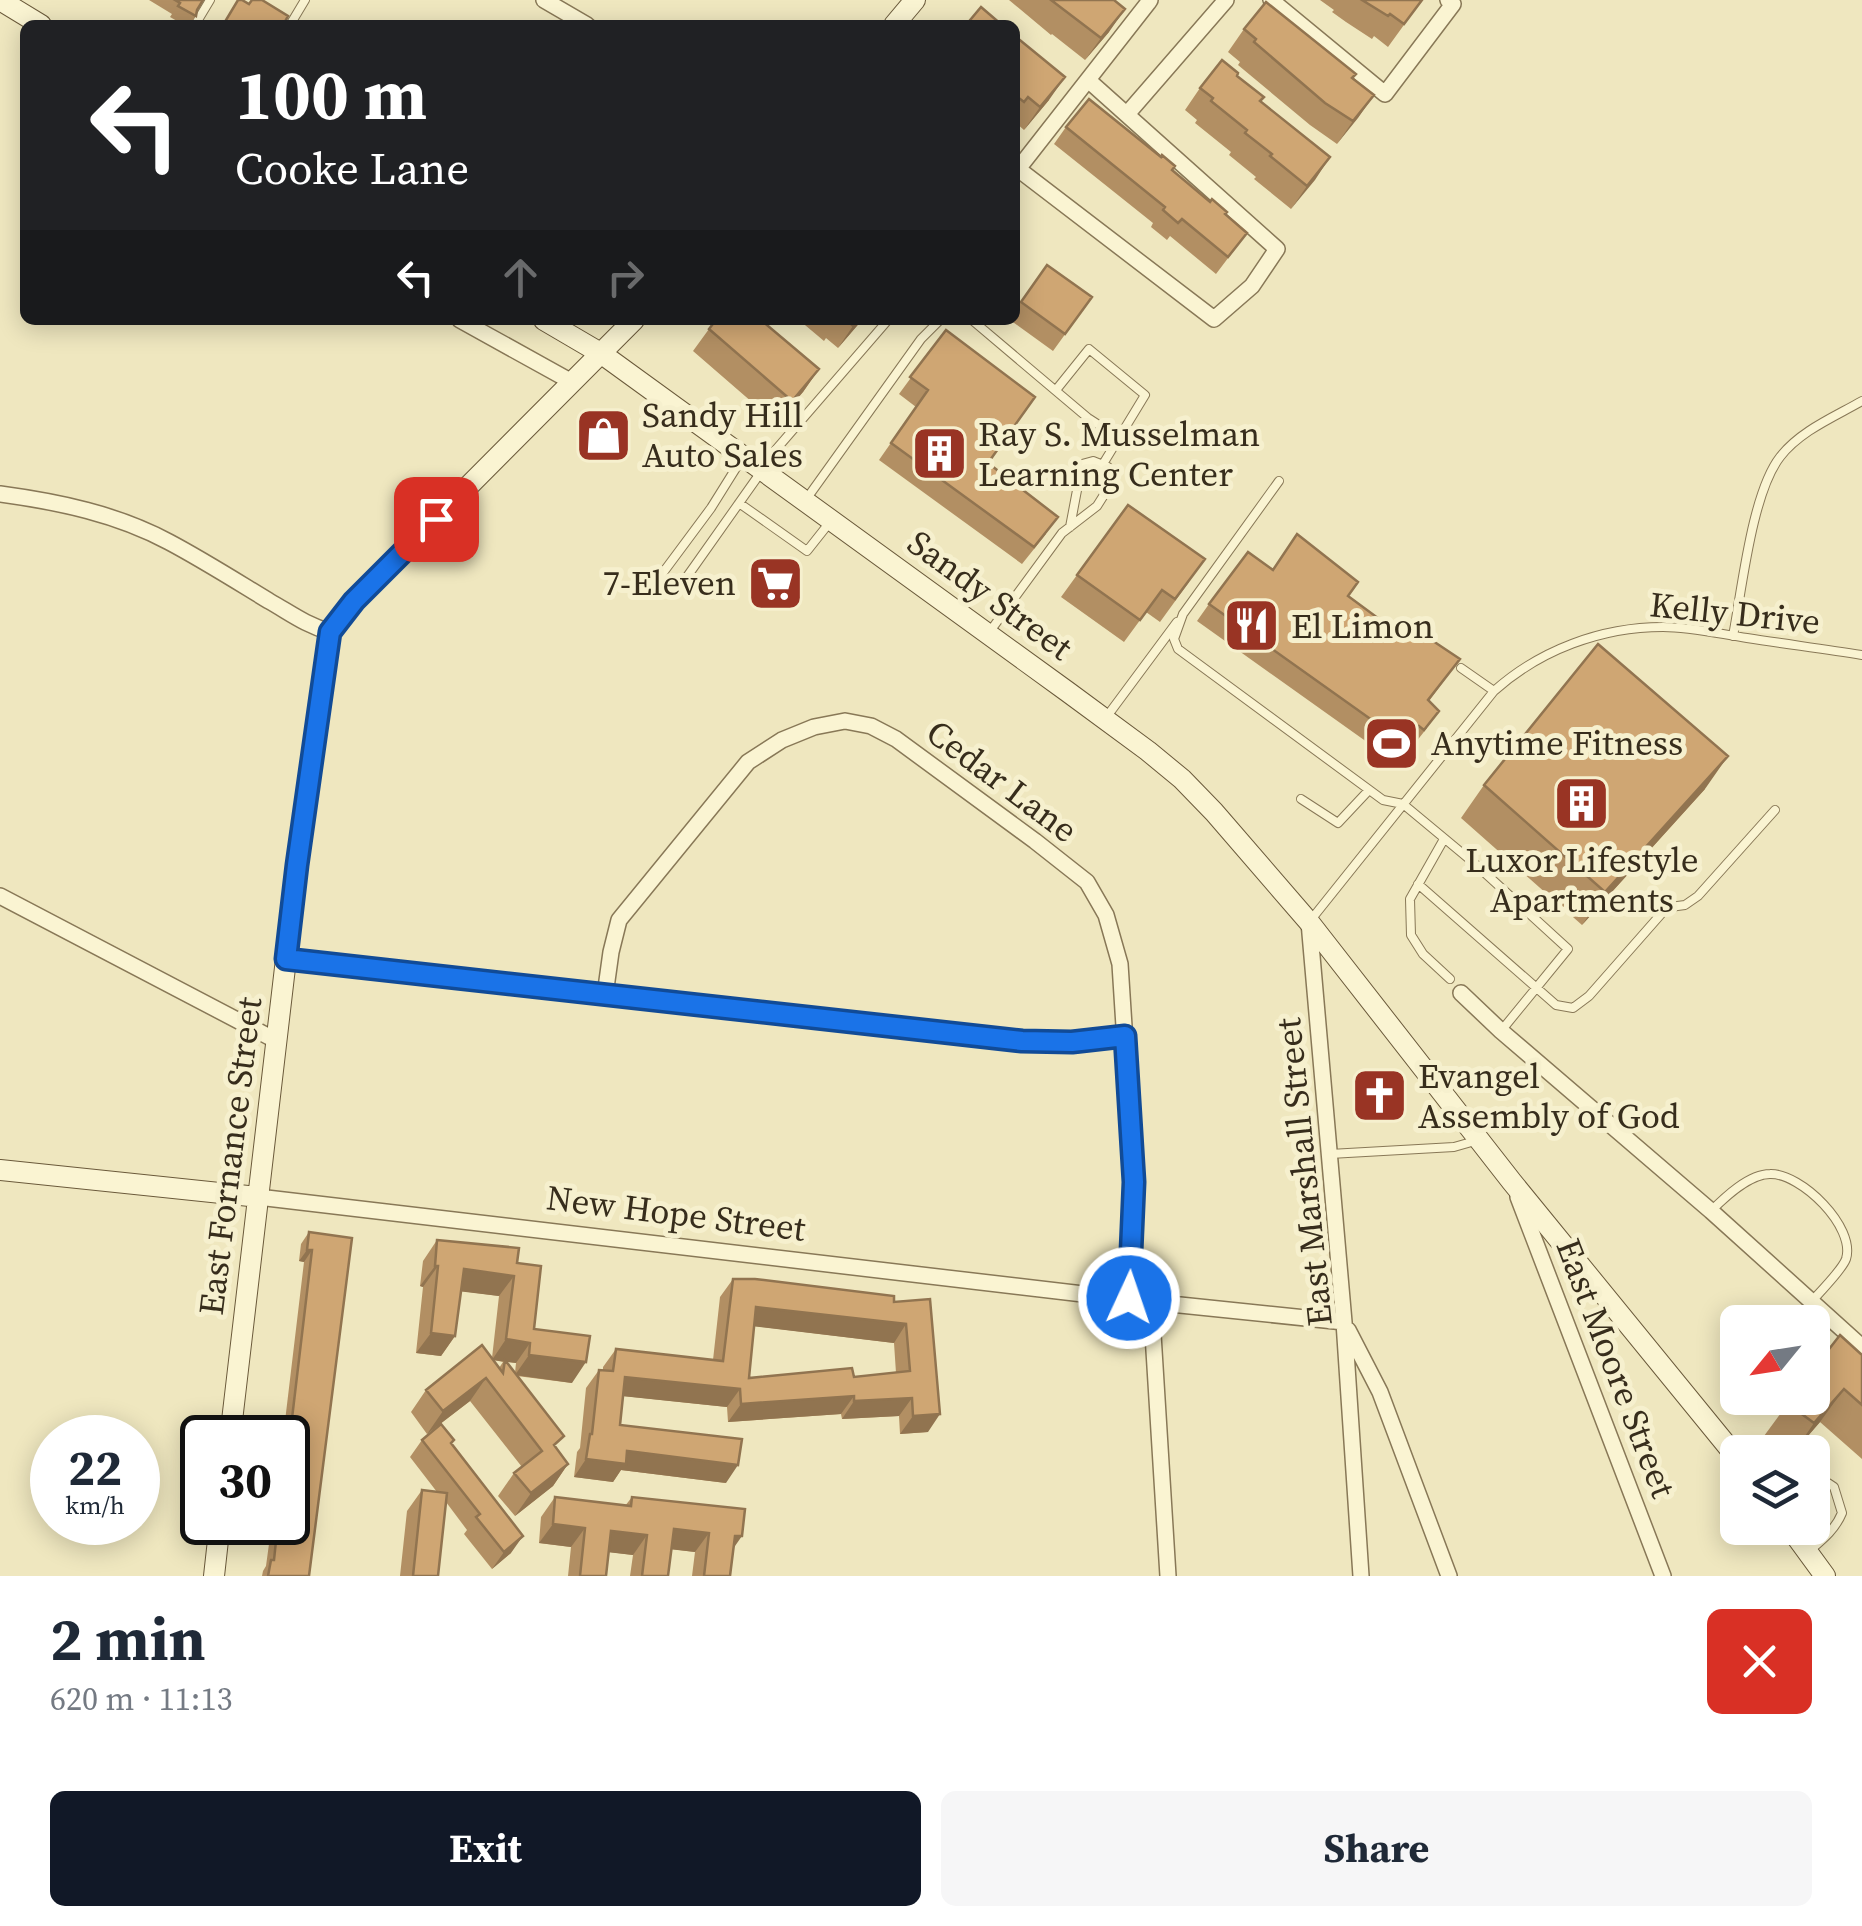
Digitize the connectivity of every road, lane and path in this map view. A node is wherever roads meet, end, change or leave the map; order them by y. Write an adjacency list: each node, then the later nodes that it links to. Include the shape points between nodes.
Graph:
1 (544, 0): 9 (street)
2 (915, 0): 10 (main road)
3 (1226, 0): 14 (street)
4 (1272, 0): 6 (street, via 1386,94)
5 (1147, 1): 11 (street)
6 (1451, 2)
7 (3, 8): 8 (main road)
8 (30, 20)
9 (578, 20)
10 (898, 20)
11 (1088, 80): 13 (street); 14 (street)
12 (1060, 83): 13 (street)
13 (1075, 96): 15 (street)
14 (1128, 113): 16 (street, via 1278,248 1252,286 1214,319)
15 (1020, 164)
16 (1020, 172)
17 (469, 325): 25 (street)
18 (553, 325): 23 (main road, Sandy Street)
19 (629, 325): 23 (main road)
20 (884, 325): 26 (lane)
21 (935, 325): 34 (lane)
22 (978, 325): 27 (lane)
23 (602, 354): 25 (main road); 30 (main road, Sandy Street)
24 (818, 374): 26 (lane)
25 (572, 382): 39 (main road)
26 (831, 385): 30 (lane)
27 (1056, 390): 29 (lane); 29 (lane, via 1089,349 1145,395)
28 (1862, 400): 41 (lane, via 1806,433 1770,473)
29 (1119, 438): 31 (lane)
30 (755, 464): 34 (main road, Sandy Street); 35 (lane); 35 (lane, via 711,508 662,574 664,582 679,588)
31 (1103, 464): 37 (lane, via 1112,476 1109,487); 37 (lane, via 1082,464)
32 (1279, 481): 38 (lane)
33 (0, 494): 39 (street, via 58,502 138,528)
34 (805, 501): 36 (main road, Sandy Street)
35 (739, 503): 36 (lane, via 807,551)
36 (831, 520): 40 (main road, Sandy Street)
37 (1070, 528): 40 (lane)
38 (1183, 614): 45 (lane); 46 (lane, via 1174,639 1178,650)
39 (330, 632): 54 (main road, East Fornance Street)
40 (988, 634): 45 (main road, Sandy Street)
41 (1733, 636): 42 (lane, Kelly Drive); 44 (lane, Kelly Drive, via 1665,627 1597,635 1544,656)
42 (1862, 655)
43 (1461, 668): 44 (lane)
44 (1494, 691): 48 (lane, Kelly Drive)
45 (1105, 719): 53 (main road, Sandy Street, via 1204,801)
46 (1369, 790): 47 (lane, via 1338,823); 48 (lane)
47 (1302, 799)
48 (1403, 804): 50 (lane); 53 (lane, Kelly Drive)
49 (1776, 810): 56 (lane, via 1698,896 1652,922 1582,1003 1563,1008)
50 (1444, 839): 51 (lane); 56 (lane, via 1568,949)
51 (1418, 884): 55 (lane, via 1410,899 1411,935); 56 (lane)
52 (0, 896): 61 (street)
53 (1308, 922): 62 (main road, Sandy Street); 63 (street, East Marshall Street)
54 (286, 959): 58 (street); 61 (main road, East Fornance Street)
55 (1450, 979)
56 (1536, 988): 59 (lane)
57 (1461, 994): 59 (street)
58 (606, 995): 60 (street, via 1022,1041); 60 (street, Cedar Lane, via 618,920 748,762 782,740 845,721 896,739 1087,882 1106,915 1120,964)
59 (1501, 1031): 67 (street)
60 (1125, 1036): 68 (street, Cedar Lane, via 1134,1182)
61 (276, 1042): 66 (main road, East Fornance Street)
62 (1479, 1140): 63 (lane); 65 (main road, Sandy Street)
63 (1329, 1154): 71 (street, East Marshall Street)
64 (0, 1170): 66 (main road, New Hope Street)
65 (1512, 1182): 74 (main road, Sandy Street); 85 (street, East Moore Street)
66 (258, 1197): 68 (street, New Hope Street); 73 (main road, East Fornance Street)
67 (1711, 1211): 70 (street); 70 (lane, via 1734,1190 1770,1174 1816,1195 1846,1240 1846,1260)
68 (1129, 1298): 69 (street, New Hope Street)
69 (1150, 1302): 71 (street, New Hope Street); 82 (street)
70 (1811, 1302): 72 (street)
71 (1344, 1322): 83 (street); 84 (street, East Marshall Street, via 1380,1392)
72 (1854, 1342)
73 (233, 1415)
74 (1720, 1437)
75 (1830, 1484): 76 (lane, via 1842,1513)
76 (1830, 1532)
77 (217, 1545): 81 (main road)
78 (1803, 1545): 80 (main road)
79 (1816, 1545): 80 (lane)
80 (1808, 1552): 86 (main road)
81 (214, 1576)
82 (1168, 1576)
83 (1361, 1576)
84 (1449, 1576)
85 (1663, 1576)
86 (1825, 1576)

